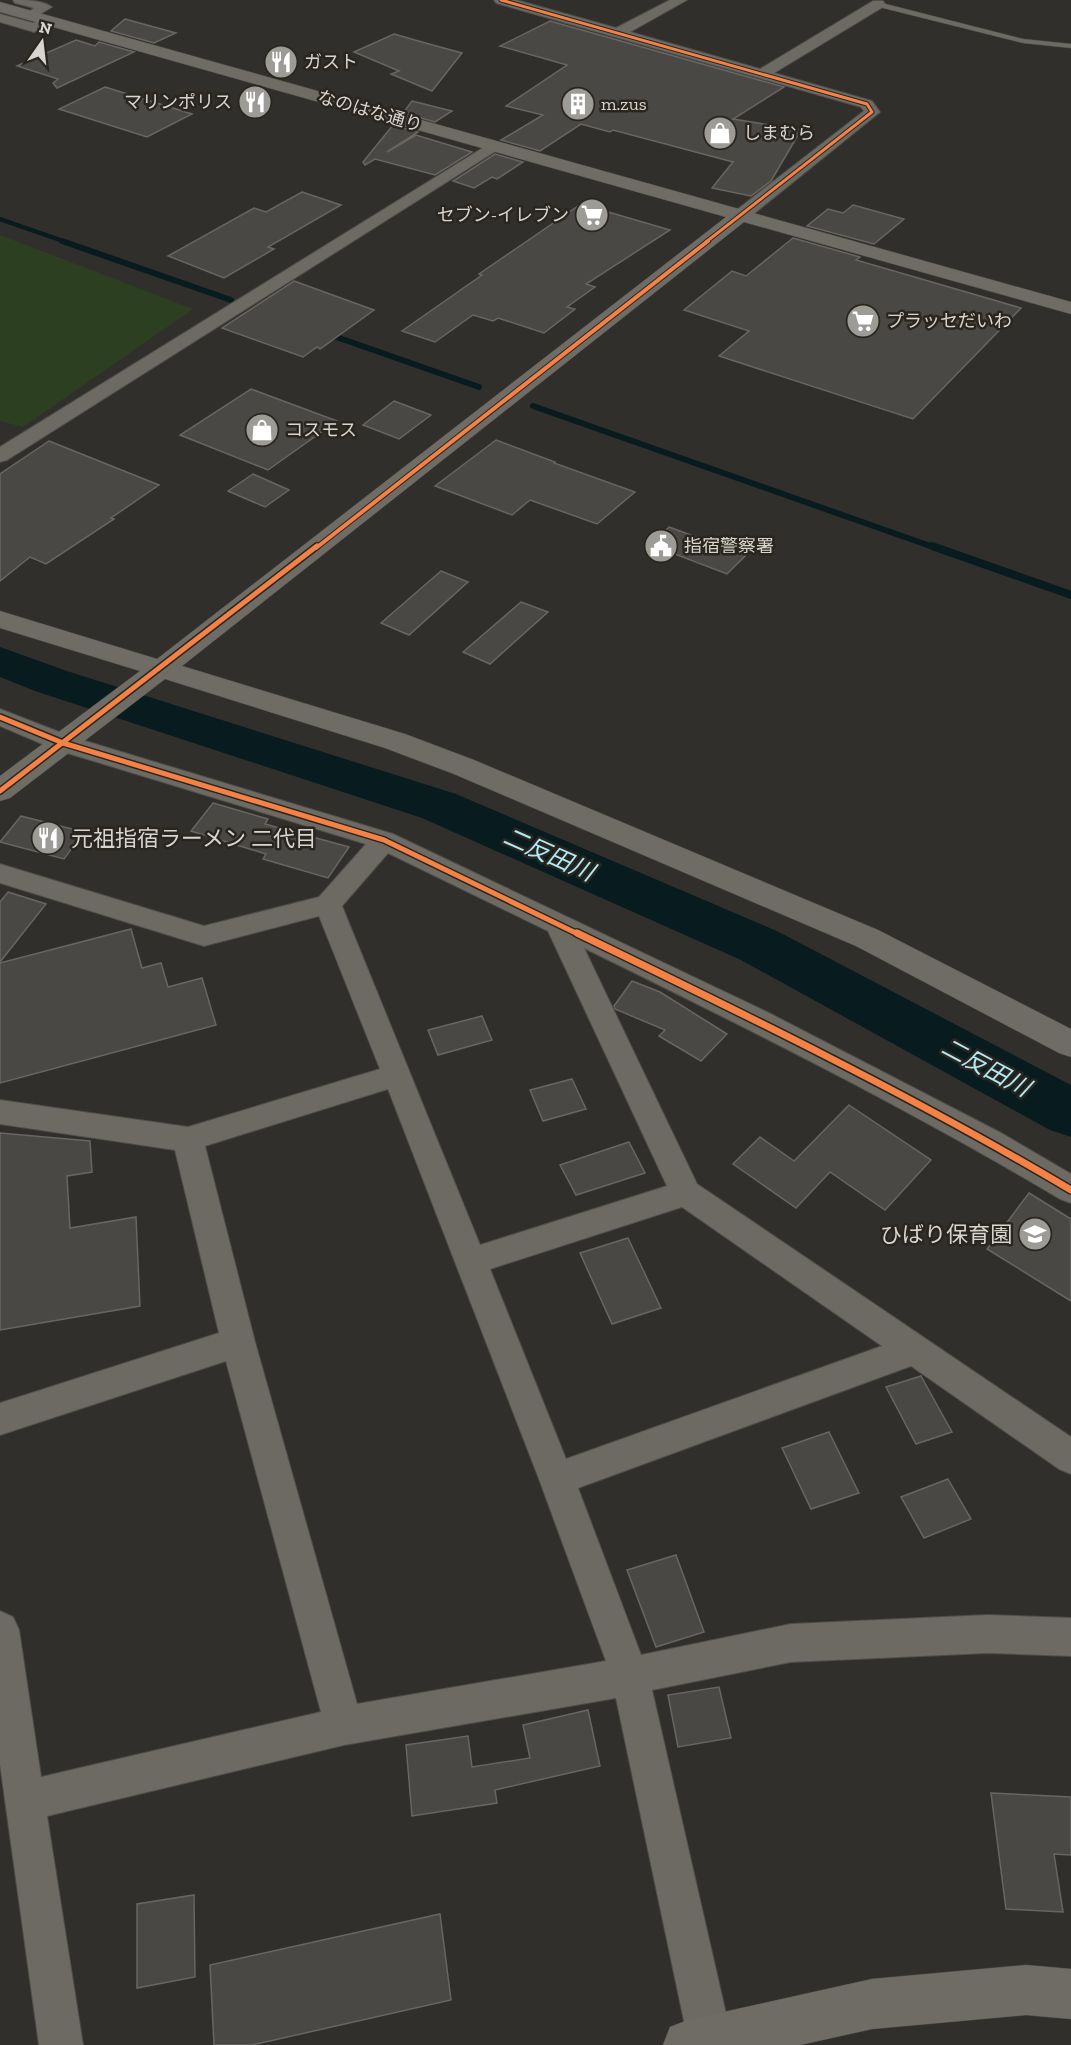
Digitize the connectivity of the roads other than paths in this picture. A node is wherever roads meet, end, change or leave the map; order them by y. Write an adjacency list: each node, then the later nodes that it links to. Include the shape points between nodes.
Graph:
1 (20, 0): 7 (street, via 45,7)
2 (501, 0): 10 (street)
3 (680, 0): 10 (street)
4 (861, 0): 5 (street)
5 (878, 4): 11 (lane, via 1023,41); 12 (street)
6 (0, 7): 7 (street, なのはな通り)
7 (30, 16): 9 (street, なのはな通り)
8 (0, 18): 9 (street, via 34,27)
9 (46, 21): 13 (street, なのはな通り)
10 (618, 33): 12 (street)
11 (1071, 46)
12 (762, 74): 14 (street, via 867,104 872,112)
13 (494, 146): 14 (street, なのはな通り); 16 (street)
14 (740, 216): 15 (street, なのはな通り); 18 (street)
15 (1071, 308)
16 (0, 456)
17 (0, 619): 18 (street)
18 (162, 668): 20 (street); 26 (street, via 395,741 464,767 867,938)
19 (0, 717): 20 (street)
20 (72, 736): 21 (street); 22 (street)
21 (0, 791)
22 (384, 840): 24 (street); 25 (street)
23 (0, 873): 24 (street, via 204,936)
24 (328, 904): 27 (street)
25 (559, 925): 30 (street, via 759,1021 992,1143); 31 (street)
26 (1071, 1044)
27 (397, 1075): 29 (street); 32 (street)
28 (0, 1112): 29 (street)
29 (188, 1138): 33 (street)
30 (1071, 1190)
31 (686, 1193): 32 (street); 34 (street)
32 (472, 1260): 37 (street)
33 (238, 1342): 35 (street); 41 (street)
34 (913, 1350): 36 (street); 37 (street)
35 (0, 1419)
36 (1071, 1457)
37 (557, 1479): 40 (street)
38 (0, 1630): 42 (street)
39 (1071, 1636): 40 (street, via 987,1634 790,1643)
40 (630, 1676): 41 (street); 44 (street)
41 (344, 1726): 42 (street)
42 (25, 1801): 45 (street)
43 (1071, 1994): 44 (street, via 1026,1990 872,2004)
44 (699, 2043)
45 (61, 2045)

